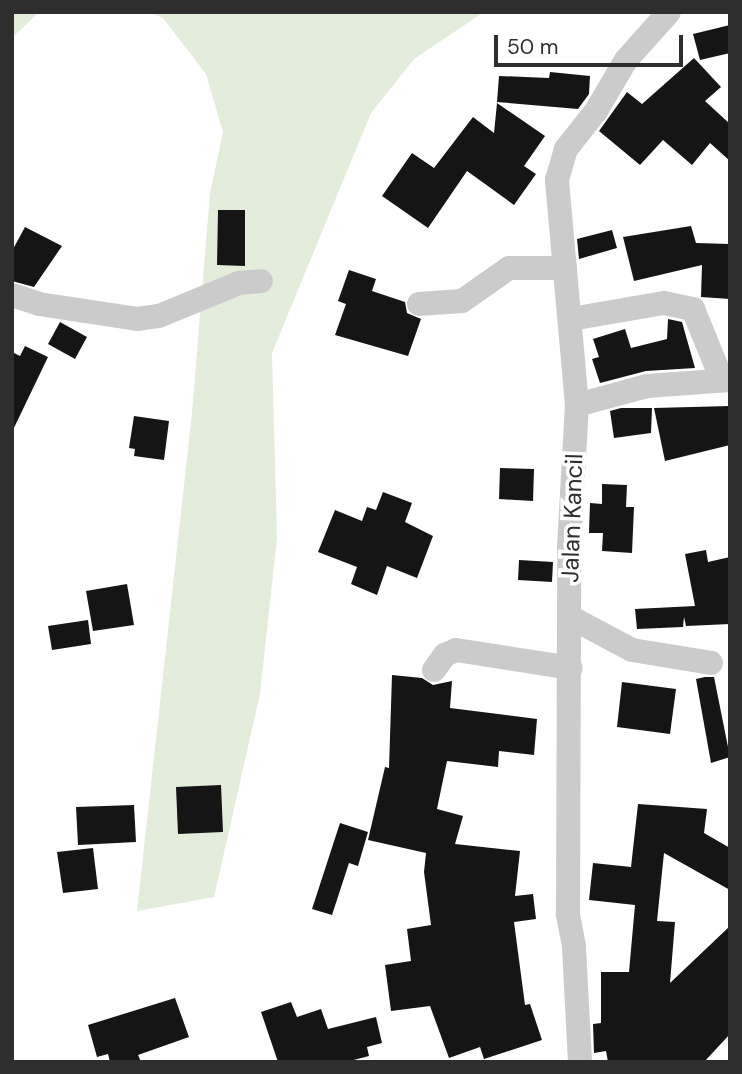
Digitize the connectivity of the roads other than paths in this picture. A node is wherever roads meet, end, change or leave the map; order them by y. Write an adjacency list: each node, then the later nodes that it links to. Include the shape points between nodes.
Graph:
1 (669, 12): 2 (street, Jalan Kancil, via 639,42 566,149 557,180)
2 (565, 268): 5 (street, via 509,268 462,301); 6 (street, Jalan Kancil)
3 (261, 281): 4 (street, via 240,283 159,316 137,319 39,304)
4 (12, 295)
5 (419, 304)
6 (571, 319): 7 (street, via 664,303 686,306 700,317); 8 (street, Jalan Kancil)
7 (726, 380): 8 (street, via 648,386)
8 (576, 405): 9 (street, Jalan Kancil)
9 (570, 617): 10 (street, via 632,650); 11 (street, Jalan Kancil)
10 (711, 663)
11 (571, 668): 12 (street, via 456,650 445,655); 13 (street, Jalan Kancil, via 568,914)
12 (434, 670)
13 (580, 1062)

